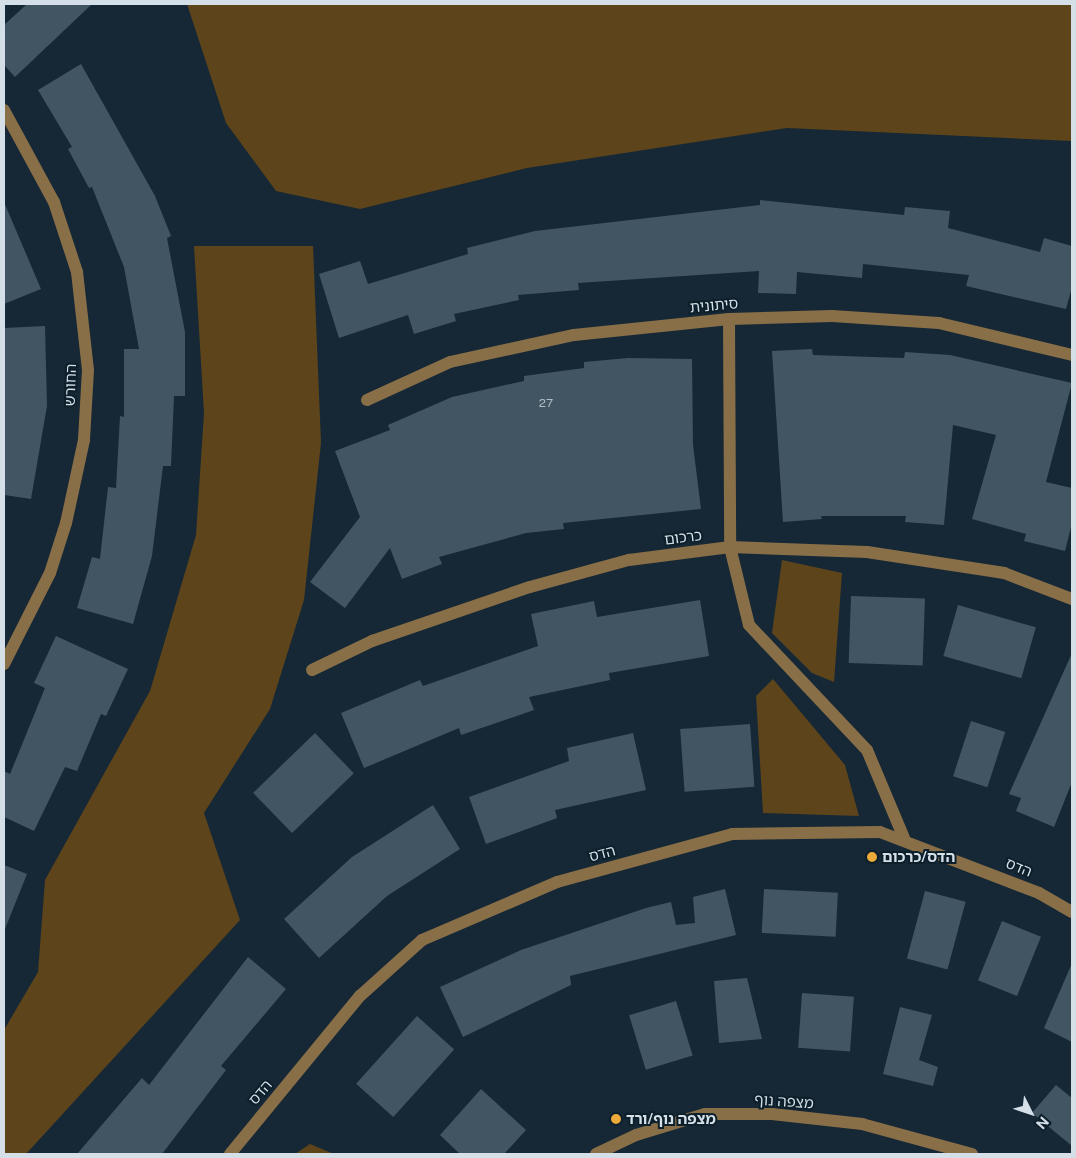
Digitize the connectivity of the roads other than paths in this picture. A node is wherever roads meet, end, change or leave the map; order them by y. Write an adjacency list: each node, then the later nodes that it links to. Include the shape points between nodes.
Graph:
1 (4, 110): 7 (street, החורש, via 54,202 77,272 88,370 84,440 66,523 50,573)
2 (729, 319): 3 (street, סיתונית, via 832,316 938,324); 4 (street, סיתונית, via 574,335 450,362); 5 (street)
3 (1072, 355)
4 (367, 400)
5 (730, 547): 6 (street, כרכום, via 867,552 1004,573); 8 (street, כרכום, via 630,560 530,587 372,641); 9 (street, via 749,626 867,750)
6 (1072, 599)
7 (5, 660)
8 (312, 670)
9 (904, 838): 10 (street, הדס, via 1039,892); 11 (street, הדס, via 880,832 732,834 557,882 422,940 360,996)
10 (1072, 912)
11 (230, 1154)
12 (596, 1154): 13 (street, מצפה נוף, via 636,1135 705,1114 772,1114 862,1124)
13 (972, 1154)

